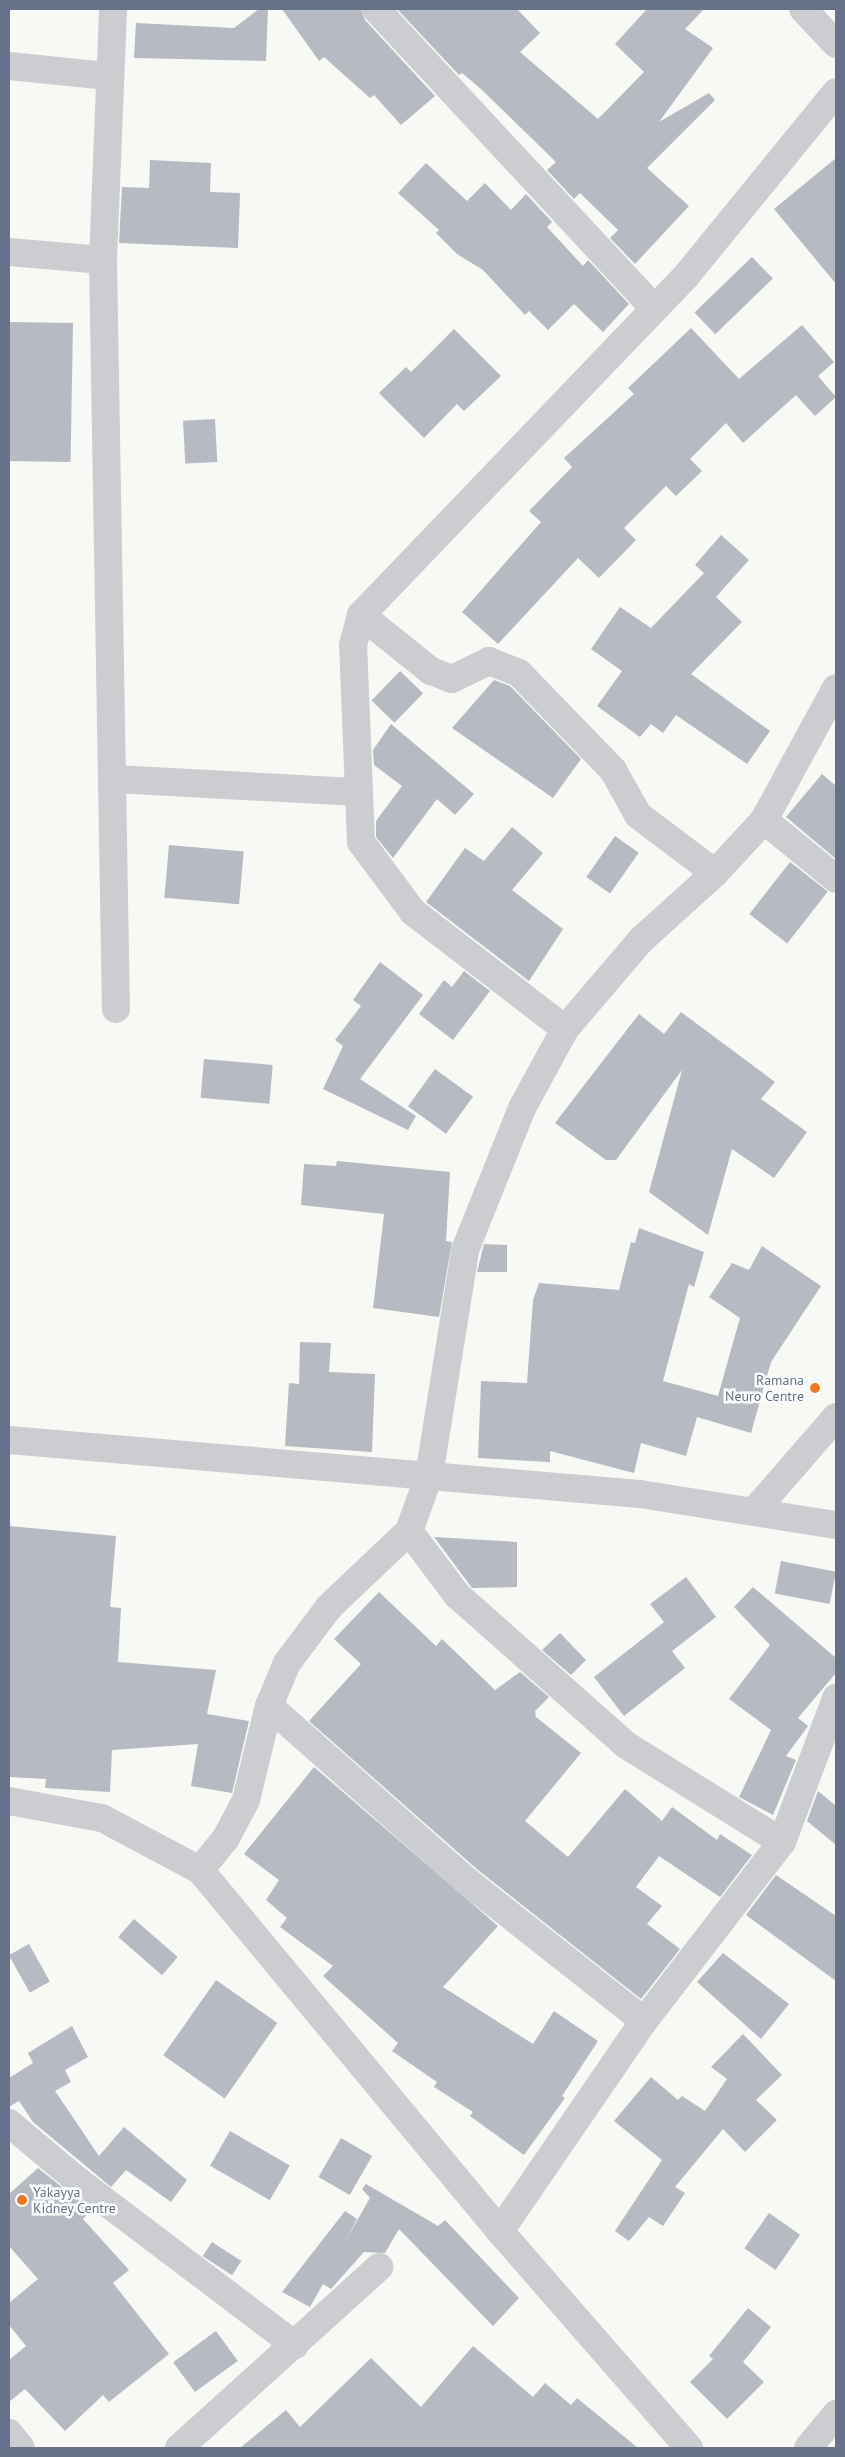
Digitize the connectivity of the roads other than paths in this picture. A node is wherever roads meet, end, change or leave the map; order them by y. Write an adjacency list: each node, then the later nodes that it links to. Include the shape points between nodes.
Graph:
1 (113, 9): 6 (street)
2 (376, 9): 10 (street)
3 (803, 9): 4 (street)
4 (836, 44)
5 (9, 66): 6 (street)
6 (108, 76): 9 (street)
7 (836, 92): 10 (street)
8 (9, 252): 9 (street)
9 (103, 260): 13 (street)
10 (654, 308): 11 (street)
11 (361, 615): 14 (street, via 353,645); 16 (street, via 431,671 452,679 489,662 519,672 613,770 638,815)
12 (833, 701): 15 (street)
13 (115, 779): 14 (street); 18 (street)
14 (358, 792): 19 (street, via 361,842 413,912)
15 (764, 820): 16 (street); 17 (street)
16 (715, 873): 19 (street, via 642,939)
17 (836, 879)
18 (116, 1010)
19 (565, 1029): 22 (street, via 500,1154 465,1250)
20 (836, 1417): 23 (street)
21 (9, 1440): 22 (street)
22 (429, 1476): 23 (street, via 640,1494); 25 (street)
23 (756, 1509): 24 (street)
24 (836, 1525)
25 (408, 1531): 27 (street, via 329,1607 287,1663); 29 (street, via 458,1595 626,1745)
26 (836, 1698): 29 (street)
27 (269, 1706): 30 (street, via 246,1800 226,1838); 31 (street, via 468,1882)
28 (9, 1801): 30 (street, via 102,1818)
29 (782, 1842): 31 (street)
30 (200, 1870): 33 (street)
31 (644, 2022): 33 (street)
32 (9, 2123): 35 (street, via 78,2181)
33 (500, 2230): 40 (street)
34 (378, 2267): 35 (street)
35 (295, 2345): 39 (street)
36 (836, 2414): 41 (street)
37 (9, 2433): 38 (street)
38 (21, 2448)
39 (180, 2448)
40 (690, 2448)
41 (808, 2448)

